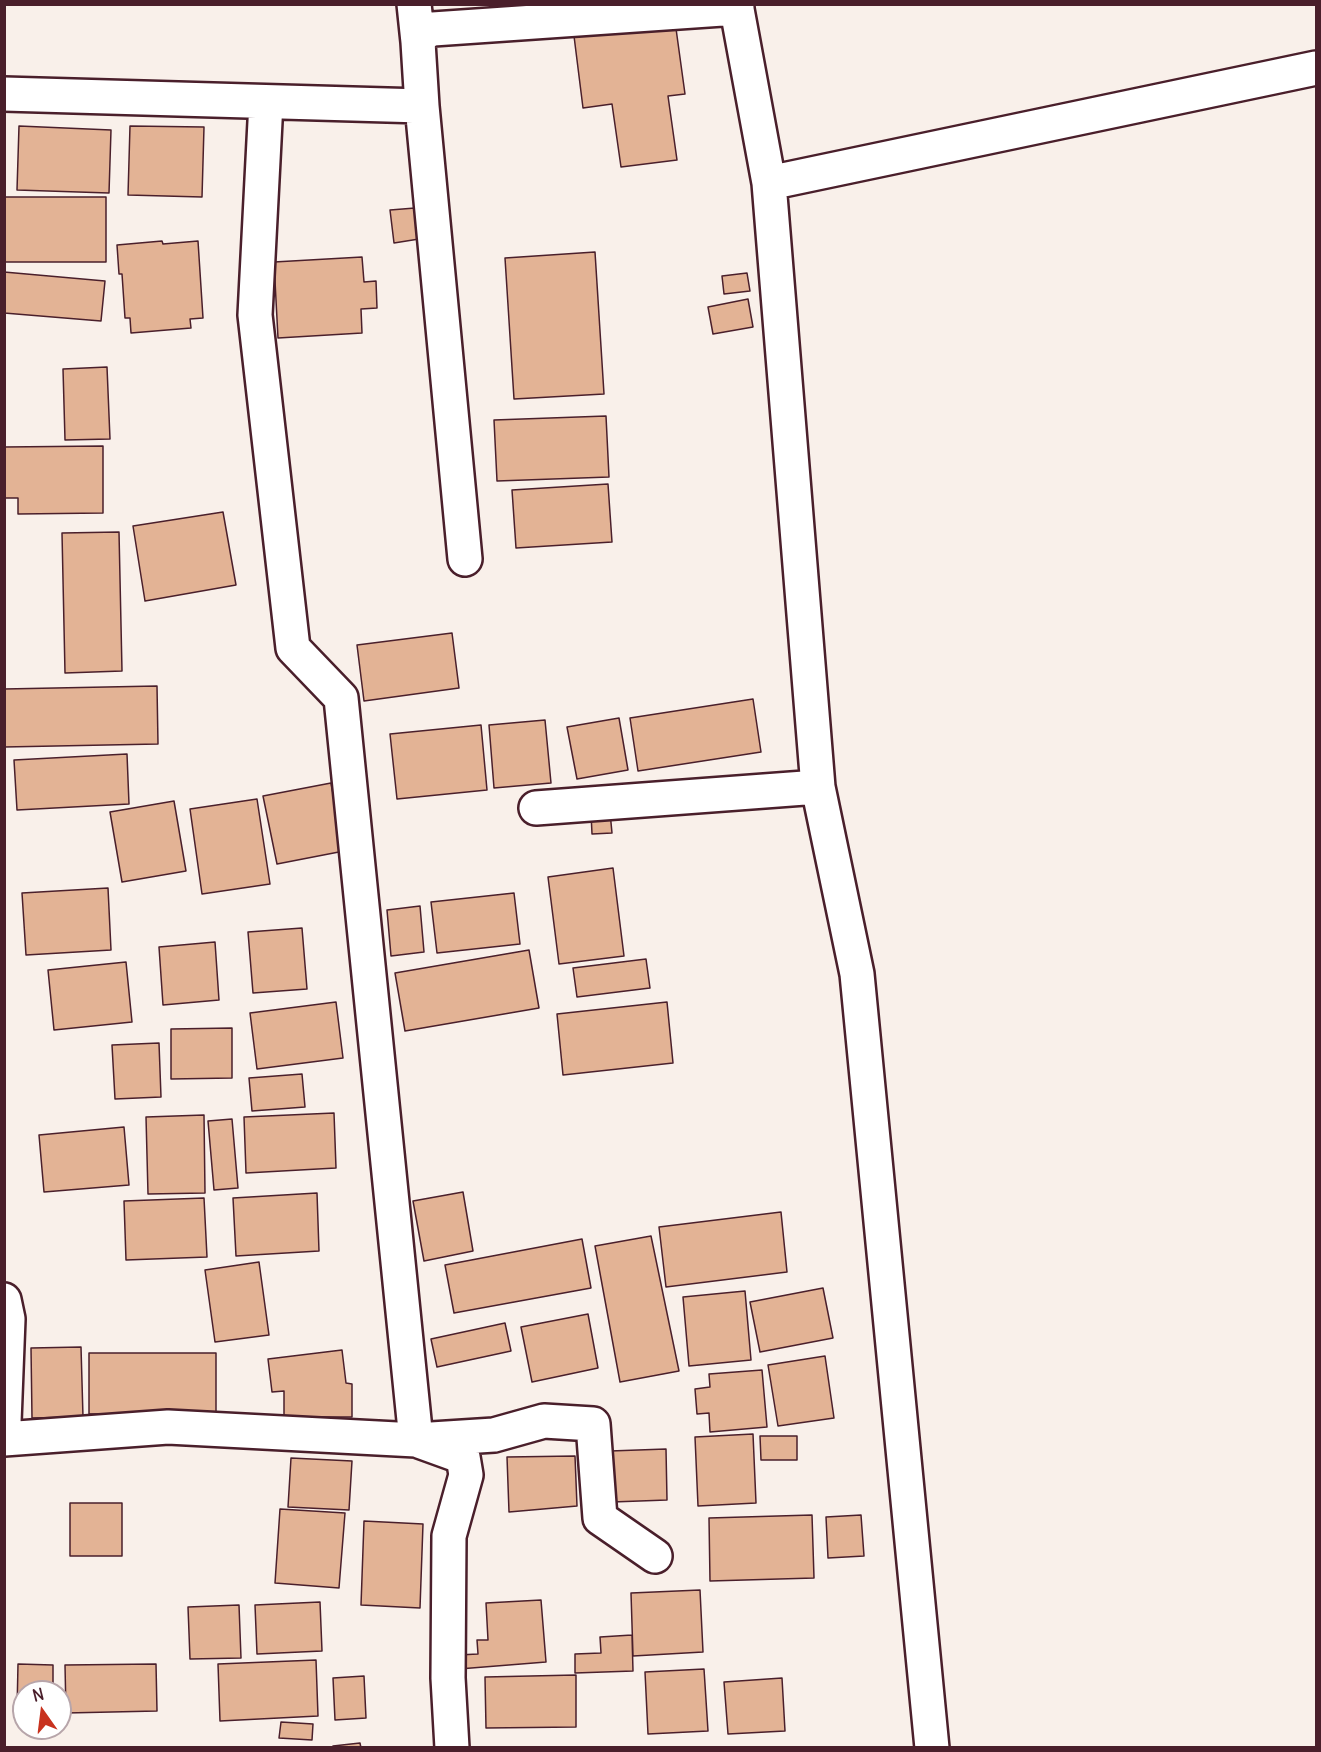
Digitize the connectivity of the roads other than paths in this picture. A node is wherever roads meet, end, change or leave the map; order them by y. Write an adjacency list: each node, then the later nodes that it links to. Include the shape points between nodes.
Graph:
1 (414, 4): 3 (street)
2 (736, 6): 3 (street, via 433,29); 8 (street)
3 (418, 42): 7 (street)
4 (1317, 68): 8 (street)
5 (4, 94): 6 (street)
6 (266, 102): 7 (street); 15 (street, via 255,315 293,648 341,698)
7 (422, 106): 9 (street)
8 (769, 183): 10 (street)
9 (465, 558)
10 (818, 787): 11 (street); 18 (street, via 857,974)
11 (536, 808)
12 (4, 1300): 13 (street, via 8,1318)
13 (4, 1422)
14 (4, 1439): 15 (street, via 168,1427)
15 (416, 1440): 16 (street, via 494,1435 544,1421 593,1424 600,1518); 17 (street, via 463,1457 466,1475 449,1536 448,1678)
16 (655, 1556)
17 (452, 1748)
18 (932, 1748)

